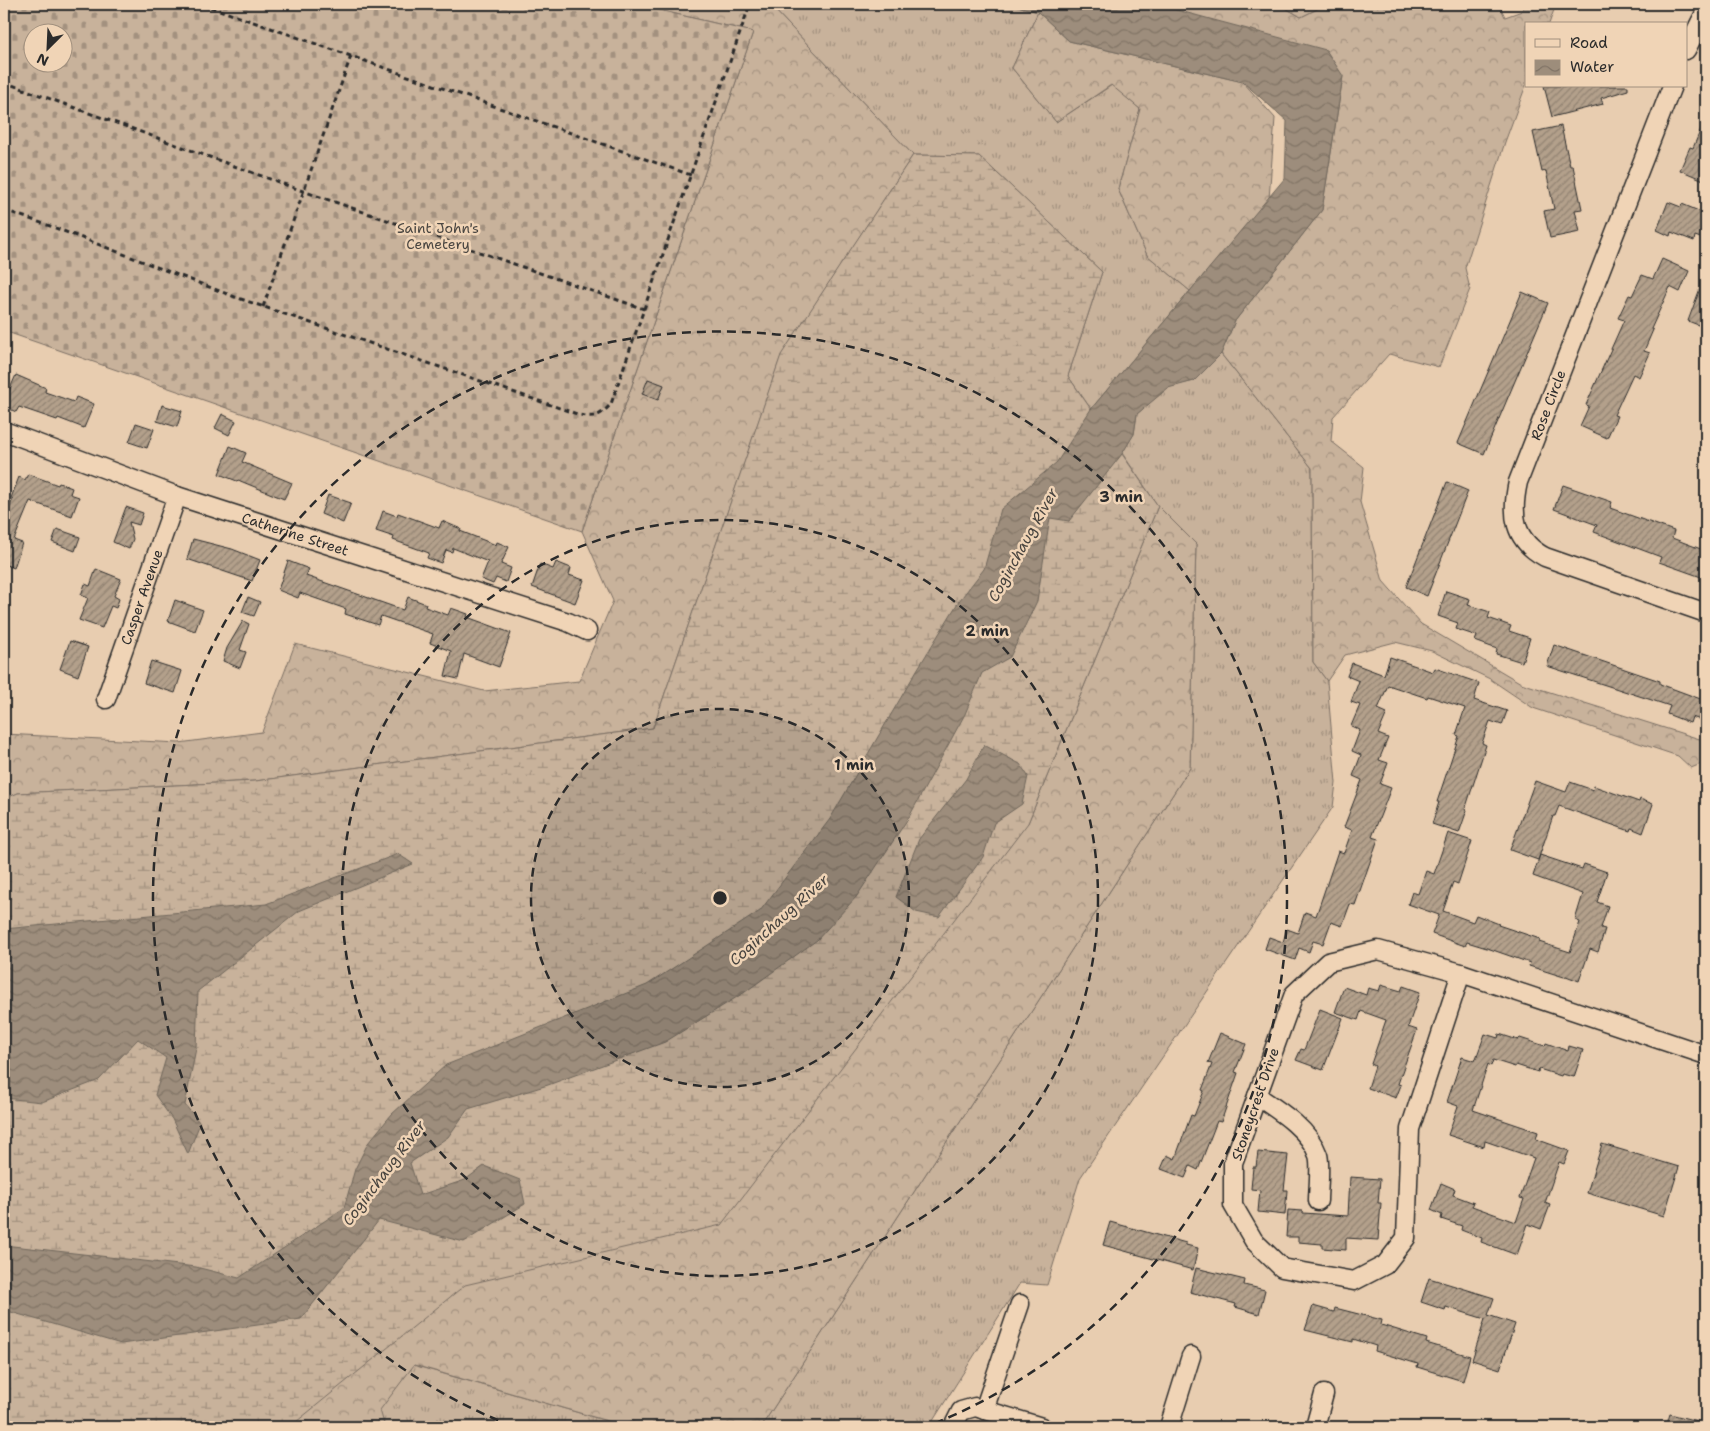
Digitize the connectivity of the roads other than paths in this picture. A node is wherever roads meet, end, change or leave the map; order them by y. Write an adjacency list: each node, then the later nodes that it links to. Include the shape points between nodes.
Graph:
1 (1706, 11): 2 (street)
2 (1688, 46)
3 (1671, 88): 6 (street, Rose Circle, via 1518,482 1514,516 1519,535 1544,557)
4 (5, 435): 5 (street, Catherine Street)
5 (178, 496): 7 (street, Catherine Street); 8 (street, Casper Avenue)
6 (1706, 613)
7 (587, 630)
8 (106, 699)
9 (1461, 973): 10 (street, Stoneycrest Drive); 11 (street, Stoneycrest Drive, via 1378,950 1328,962 1294,994); 11 (street, Stoneycrest Drive, via 1410,1129 1406,1238 1385,1265 1354,1281 1282,1268 1254,1240 1233,1205 1233,1163)
10 (1706, 1055)
11 (1257, 1096): 12 (street, via 1286,1115 1310,1140 1318,1156)
12 (1318, 1201)
13 (1020, 1304): 16 (street)
14 (1191, 1356): 19 (street)
15 (1324, 1394): 20 (street)
16 (984, 1410): 17 (street, via 975,1407 962,1411); 18 (street)
17 (953, 1427)
18 (1042, 1427)
19 (1168, 1427)
20 (1314, 1427)

